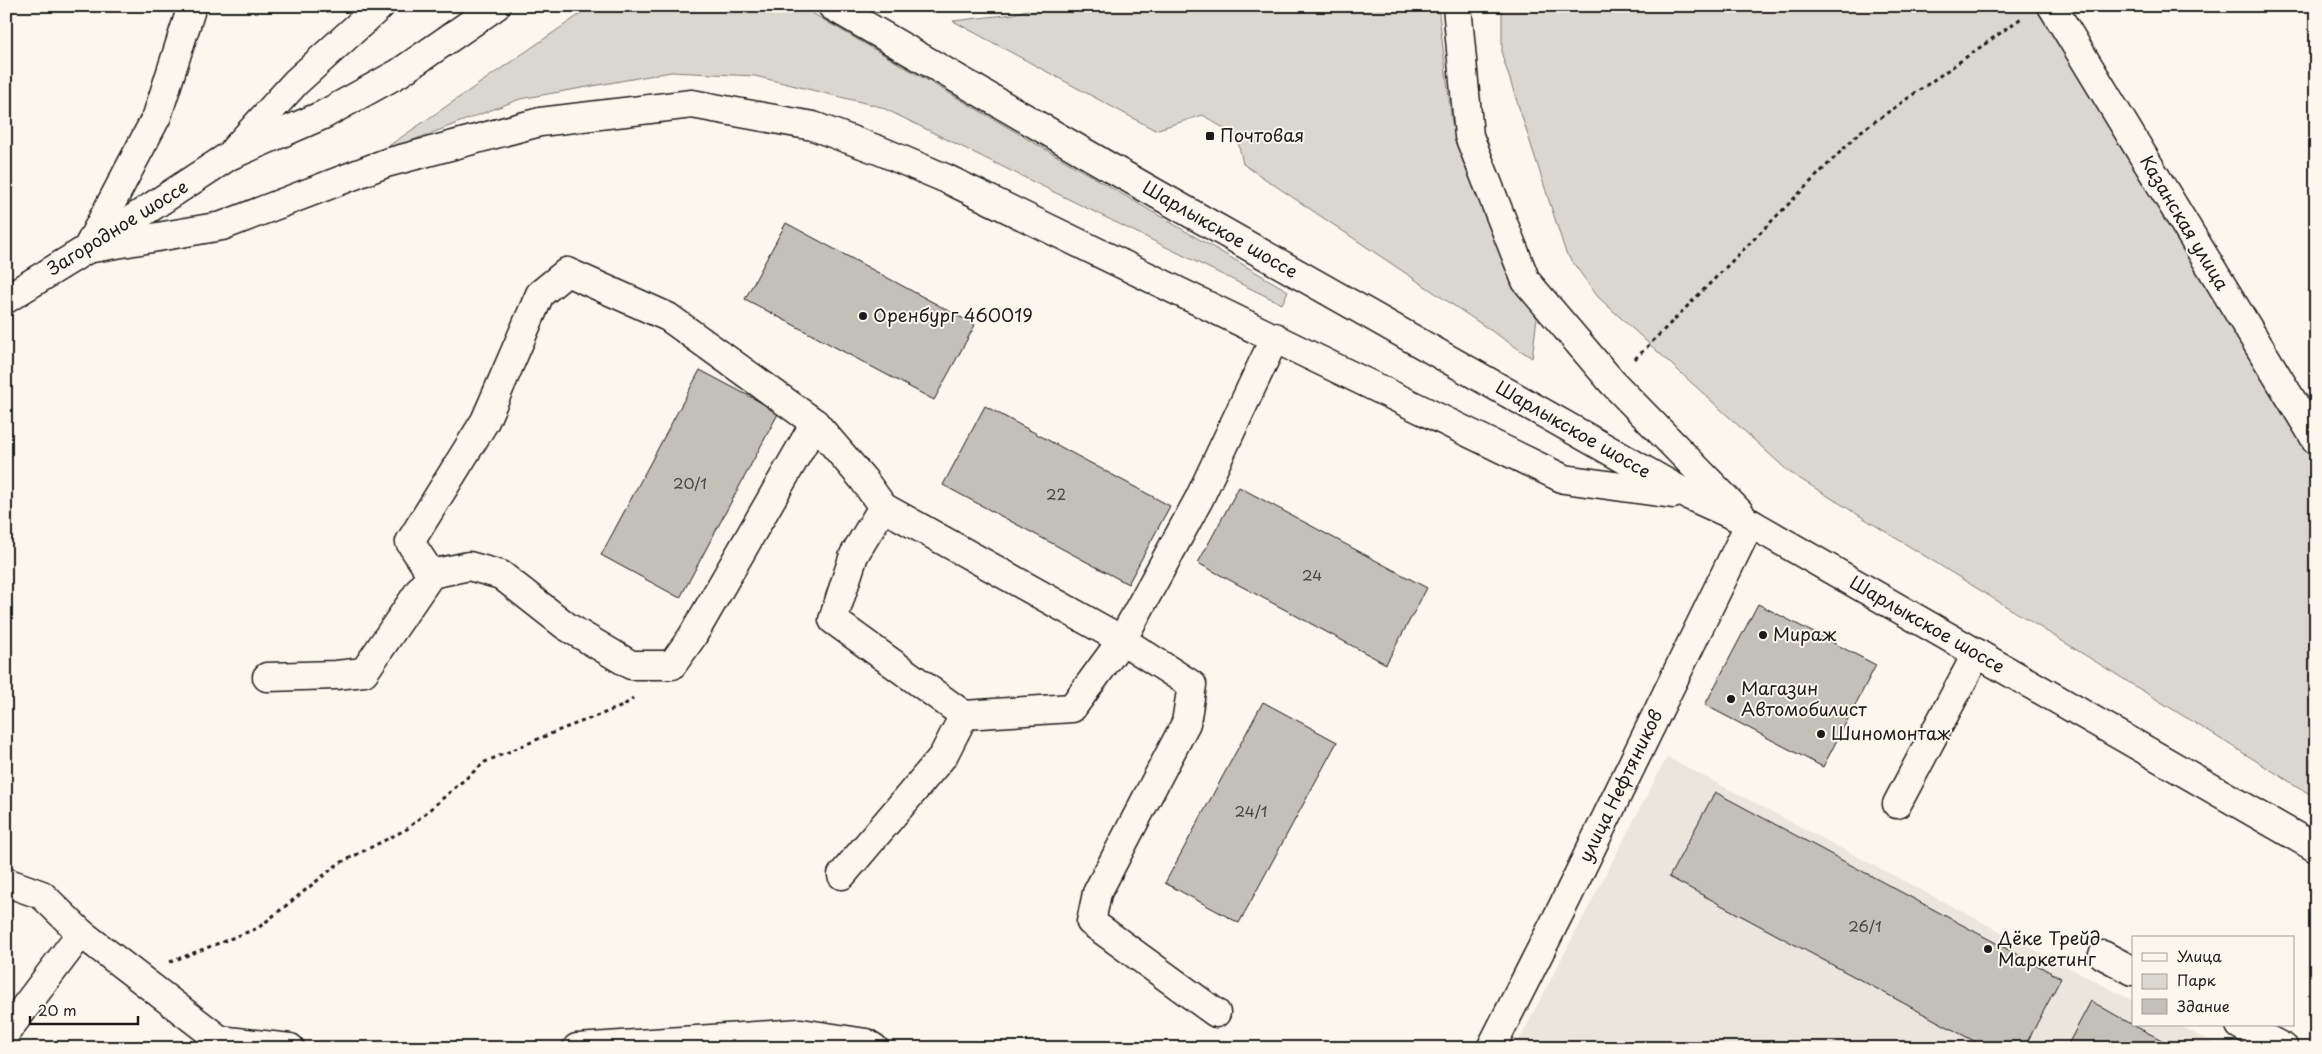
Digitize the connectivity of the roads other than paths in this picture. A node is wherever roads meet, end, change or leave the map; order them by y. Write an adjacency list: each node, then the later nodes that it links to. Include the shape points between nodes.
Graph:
1 (192, 6): 8 (main road, via 157,116)
2 (496, 6): 7 (main road, Загородное шоссе, via 399,73 323,115)
3 (832, 6): 13 (main road, Шарлыкское шоссе)
4 (1457, 6): 15 (main road, via 1469,136 1526,281 1612,382)
5 (377, 9): 7 (main road, Загородное шоссе, via 296,82)
6 (2041, 9): 12 (main road, Казанская улица)
7 (229, 156): 8 (main road, Загородное шоссе)
8 (87, 250): 9 (main road, Загородное шоссе); 10 (main road, via 222,226 386,163 540,122 692,104 813,126 881,151 947,179 1080,246)
9 (6, 298)
10 (1275, 337): 13 (main road, via 1564,479); 17 (main road, via 1199,499)
11 (815, 423): 14 (main road); 16 (main road, via 692,637 672,665 631,665 566,626 501,575 470,566); 16 (main road, via 668,317 567,272 540,294 485,422 410,542)
12 (2316, 440)
13 (1688, 495): 15 (main road, Шарлыкское шоссе)
14 (883, 507): 17 (main road); 20 (main road, via 854,555 833,620)
15 (1750, 523): 18 (main road, Шарлыкское шоссе); 34 (main road, улица Нефтяников)
16 (432, 574): 19 (main road, via 364,672)
17 (1122, 640): 20 (main road, via 1072,708); 28 (main road, via 1192,686 1186,723 1097,893 1091,922)
18 (1977, 653): 21 (main road); 22 (main road, Шарлыкское шоссе)
19 (267, 677)
20 (964, 715): 23 (main road, via 943,756)
21 (1897, 804)
22 (2316, 848)
23 (842, 875)
24 (6, 882): 25 (main road, via 42,895)
25 (81, 933): 30 (main road); 31 (main road, via 220,1040)
26 (2103, 955): 27 (main road)
27 (2132, 970)
28 (1216, 1013)
29 (2242, 1026): 35 (main road)
30 (6, 1032)
31 (290, 1048)
32 (577, 1048): 33 (main road, via 801,1033 866,1043)
33 (874, 1048)
34 (1491, 1048)
35 (2284, 1048)

